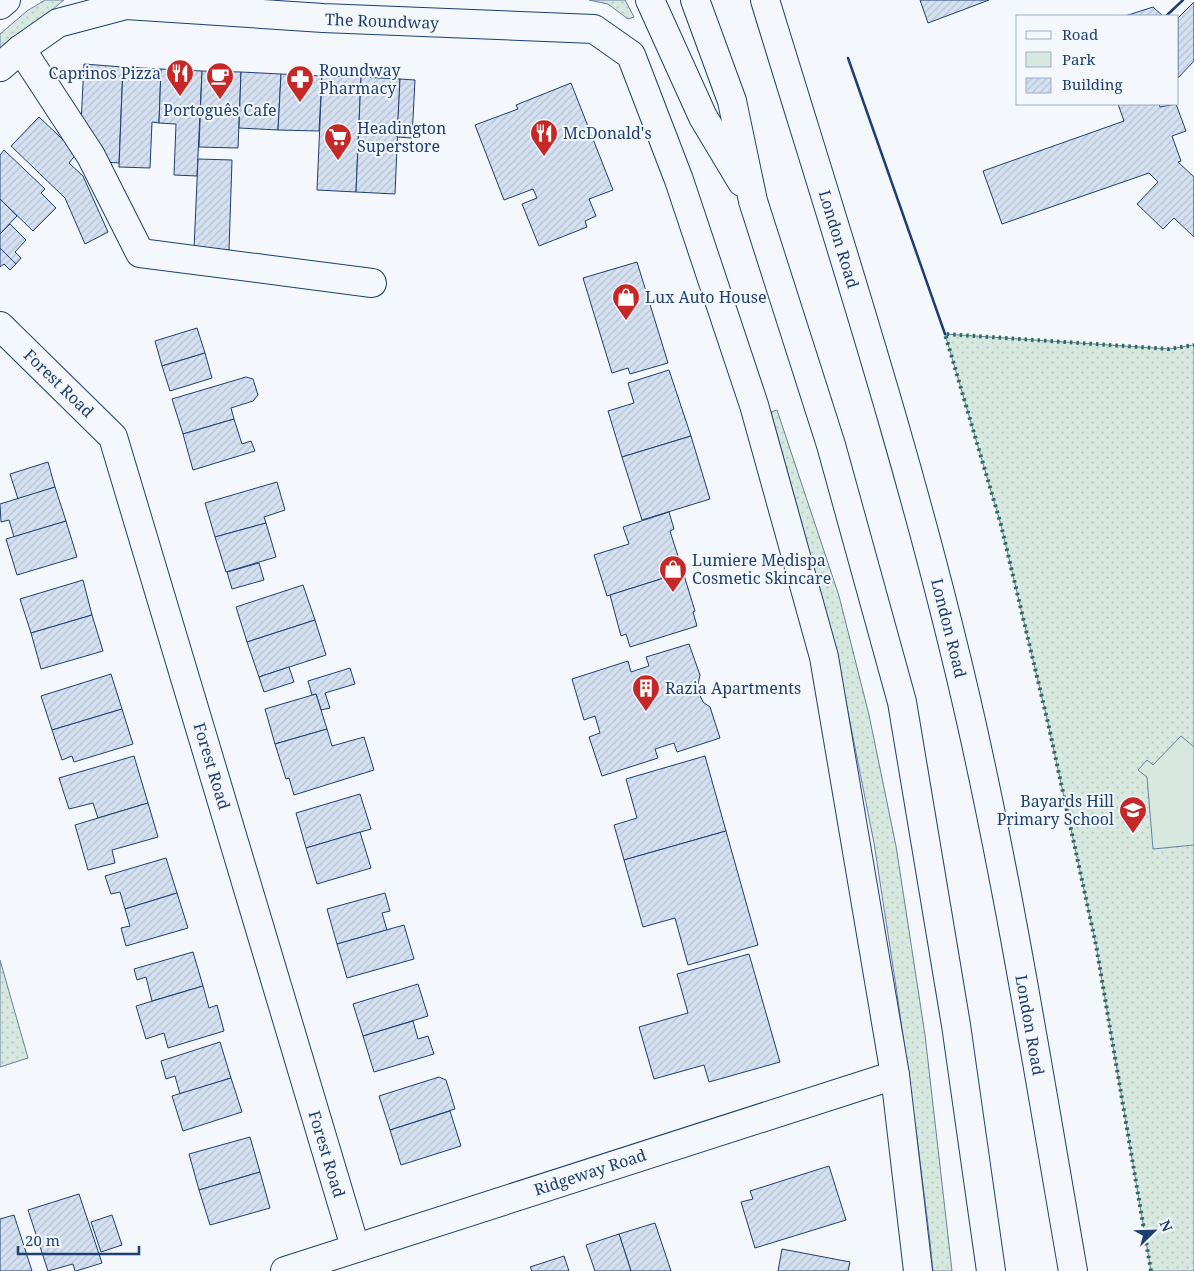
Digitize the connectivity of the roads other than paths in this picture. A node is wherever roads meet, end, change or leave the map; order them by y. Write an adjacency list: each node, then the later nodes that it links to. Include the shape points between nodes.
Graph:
1 (6, 0): 5 (main road)
2 (695, 0): 8 (main road, via 732,101)
3 (765, 0): 16 (main road, London Road, via 889,406 946,615 974,732 1001,869)
4 (652, 3): 8 (main road, via 703,117)
5 (0, 5)
6 (21, 49): 7 (main road, The Roundway); 9 (main road, via 91,156 140,253); 11 (main road, The Roundway, via 58,23 126,5 323,18 594,29 631,55 679,180 754,404 824,657)
7 (0, 67)
8 (753, 201): 15 (main road, via 834,454 902,702 956,1025)
9 (372, 283)
10 (0, 326): 12 (main road, Forest Road, via 113,437)
11 (895, 1075): 12 (main road, Ridgeway Road); 14 (main road)
12 (355, 1247): 13 (main road, Ridgeway Road)
13 (285, 1271)
14 (918, 1271)
15 (991, 1271)
16 (1073, 1271)

